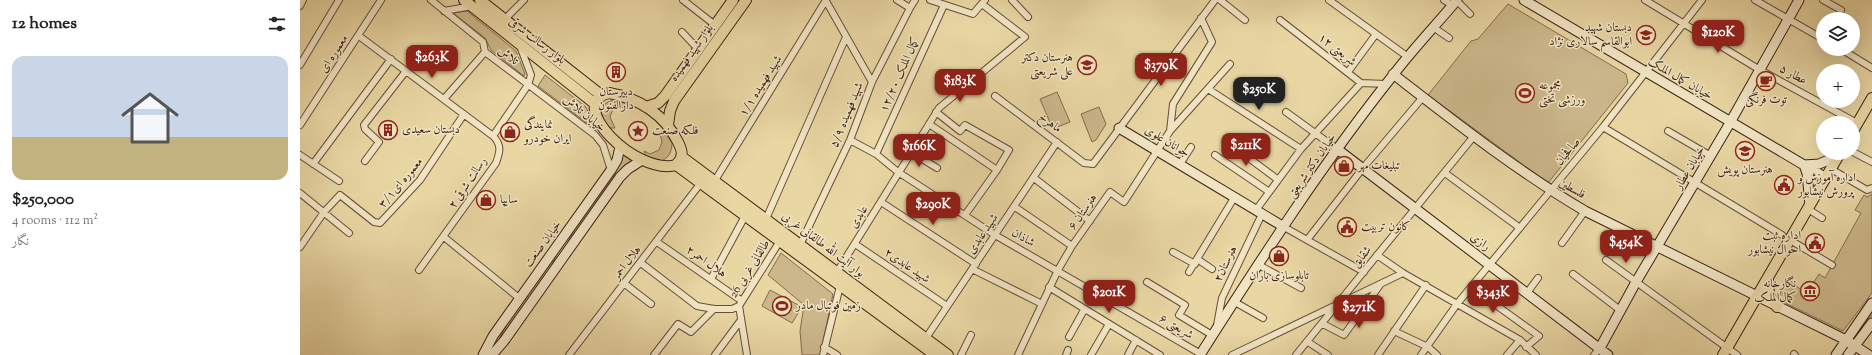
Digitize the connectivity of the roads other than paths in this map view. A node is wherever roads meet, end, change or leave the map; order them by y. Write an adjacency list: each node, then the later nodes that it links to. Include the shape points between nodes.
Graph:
1 (303, 0): 28 (street)
2 (339, 0): 54 (street)
3 (381, 0): 45 (street, معموره ای)
4 (431, 0): 31 (street, تلاش)
5 (480, 0): 35 (main road, بلوار رسالت شرقی)
6 (524, 0): 35 (street)
7 (683, 0): 40 (street)
8 (733, 0): 40 (main road, بلوار شهید فهمیده)
9 (746, 0): 60 (main road, بلوار شهید فهمیده)
10 (826, 0): 46 (street); 124 (street, شهید فهمیده ۱/۱)
11 (897, 0): 29 (street)
12 (915, 0): 29 (street, شهید فهمیده ۵/۹)
13 (930, 0): 27 (street)
14 (1012, 0): 33 (street)
15 (1215, 0): 34 (street)
16 (1220, 0): 36 (street)
17 (1329, 0): 43 (street)
18 (1524, 0): 63 (main road, خیابان کمال الملک)
19 (1645, 0): 39 (street, عطار ۵)
20 (1702, 0): 39 (street, صافحیان)
21 (1755, 0): 38 (street)
22 (1799, 0): 38 (main road, خیابان عطار)
23 (1823, 0): 30 (street)
24 (1452, 1): 32 (street); 41 (main road, خیابان دکتر شریعتی)
25 (984, 2): 27 (street, via 973,14); 75 (street, عابدی, via 1025,37)
26 (468, 3): 31 (street); 48 (main road, بلوار رسالت شرقی)
27 (944, 5): 100 (street, کمال الملک ۱۲/۲۰)
28 (300, 6)
29 (910, 8): 64 (street, شهید فهمیده ۵/۹)
30 (1841, 10)
31 (444, 11): 50 (street, تلاش, via 482,42)
32 (1470, 14)
33 (1028, 17)
34 (1201, 18): 85 (street); 86 (street, via 1212,42 1173,104)
35 (505, 19): 56 (main road, بلوار رسالت شرقی)
36 (1244, 20)
37 (1280, 20): 61 (street, شریعتی ۱۲)
38 (1788, 20): 44 (street); 58 (main road, خیابان عطار)
39 (1684, 23): 58 (street, عطار ۵); 63 (street, صافحیان)
40 (715, 25): 49 (main road, بلوار شهید فهمیده)
41 (1433, 27): 47 (street); 52 (main road, خیابان دکتر شریعتی)
42 (682, 32): 49 (street)
43 (1376, 34): 52 (street); 61 (street)
44 (1816, 34)
45 (359, 36): 53 (street); 80 (street, معموره ای)
46 (846, 37): 64 (street); 142 (street)
47 (1449, 38)
48 (519, 44): 56 (main road, بلوار رسالت شرقی); 67 (street, via 531,75)
49 (698, 49): 60 (main road, بلوار شهید فهمیده)
50 (485, 52): 67 (street, تلاش); 72 (street)
51 (1852, 56): 57 (street)
52 (1408, 57): 62 (main road, خیابان دکتر شریعتی)
53 (391, 59): 59 (street); 111 (street)
54 (300, 64)
55 (1230, 64): 68 (street)
56 (554, 65): 73 (main road, بلوار رسالت شرقی)
57 (1872, 68)
58 (1760, 70): 78 (street, عطار ۵); 81 (main road, خیابان عطار)
59 (406, 71): 72 (street); 105 (street, via 364,125 379,142)
60 (689, 71): 74 (main road, بلوار شهید فهمیده, via 658,102); 83 (main road, بلوار شهید فهمیده, via 670,111)
61 (1348, 72): 65 (street, شریعتی ۱۲)
62 (1393, 74): 66 (main road, خیابان دکتر شریعتی); 70 (main road, فلسطین)
63 (1646, 74): 81 (main road, خیابان کمال الملک); 84 (street, صافحیان)
64 (872, 82): 91 (street, شهید فهمیده ۵/۹)
65 (1361, 83): 66 (street, شریعتی ۱۲); 88 (street, هنرستان۲)
66 (1386, 84): 97 (main road, خیابان دکتر شریعتی)
67 (528, 85): 89 (street); 116 (street, خیابان تلاش, via 596,135 603,145)
68 (1208, 89): 86 (street); 96 (street)
69 (995, 96): 93 (street, ماهرخ)
70 (1423, 97): 90 (main road, فلسطین); 115 (street)
71 (1872, 98): 79 (main road)
72 (444, 99): 77 (street)
73 (598, 99): 74 (main road, via 609,93 621,95); 94 (main road, via 598,118)
74 (646, 107): 83 (main road)
75 (936, 112): 82 (street, عابدی); 117 (street, via 960,131 965,125 1009,150)
76 (1286, 112): 88 (street)
77 (464, 114): 89 (street); 137 (street, معموره ای۳/۱, via 420,180 380,223 374,222 340,195)
78 (1837, 116)
79 (1860, 118)
80 (301, 120)
81 (1730, 122): 103 (main road, خیابان عطار); 113 (main road, خیابان کمال الملک)
82 (929, 124): 99 (street, عابدی); 117 (street)
83 (668, 125): 109 (main road, via 679,145)
84 (1603, 127): 125 (street); 128 (street, صافحیان)
85 (1119, 128): 93 (street, ماهرخ, via 1093,164 1084,163); 98 (main road, جوانان علوی)
86 (1170, 131): 98 (street)
87 (1668, 131): 103 (street)
88 (1315, 133): 96 (street, هنرستان۲); 97 (street)
89 (494, 136): 148 (street, رسالت شرقی ۲, via 501,148 496,163)
90 (1474, 136): 119 (street, شقایق); 128 (main road, فلسطین)
91 (850, 140): 100 (street, شاذان); 155 (street, شهید فهمیده ۵/۹)
92 (1226, 141): 122 (street)
93 (1057, 142): 121 (street, شهید عابدی)
94 (620, 147): 106 (main road); 116 (main road, خیابان صنعت)
95 (1191, 147): 112 (street)
96 (1301, 149): 122 (street, هنرستان۲)
97 (1337, 149): 115 (main road, رازی); 144 (main road, خیابان دکتر شریعتی)
98 (1157, 150): 112 (main road, جوانان علوی); 143 (street, هنرستان ۶, via 1124,202 1110,192)
99 (911, 152): 114 (street); 118 (street, عابدی)
100 (876, 154): 118 (street, شاذان)
101 (300, 155): 111 (street)
102 (1215, 155): 129 (street)
103 (1711, 156): 125 (main road, خیابان عطار)
104 (1860, 156): 110 (street)
105 (365, 160)
106 (642, 160): 109 (main road, via 662,166); 161 (main road, خیابان صنعت, via 620,177)
107 (1827, 160): 113 (main road, via 1819,164)
108 (1836, 160): 120 (main road)
109 (679, 161): 124 (main road, بوار آیت الله طالقانی غربی); 126 (main road, بوار آیت الله طالقانی غربی)
110 (1872, 162)
111 (313, 164): 123 (street)
112 (1180, 164): 131 (main road, جوانان علوی)
113 (1804, 165): 120 (main road, خیابان کمال الملک); 134 (main road, via 1807,173)
114 (937, 168)
115 (1363, 168): 135 (main road, رازی); 150 (street)
116 (612, 170): 157 (main road, خیابان صنعت)
117 (997, 170): 139 (street)
118 (898, 172): 132 (street, عابدی); 139 (street, شاذان)
119 (1445, 173): 135 (street, شقایق); 145 (street)
120 (1828, 174): 127 (street, via 1868,190); 134 (main road)
121 (1034, 178): 133 (street, شهید عابدی); 143 (street)
122 (1277, 179): 129 (street, هنرستان۲)
123 (339, 181)
124 (714, 182): 142 (main road, بوار آیت الله طالقانی غربی)
125 (1694, 183): 149 (street); 159 (main road, خیابان عطار)
126 (700, 184): 140 (main road, بوار آیت الله طالقانی غربی); 152 (street, هلال احمر)
127 (1872, 188)
128 (1550, 190): 136 (main road, فلسطین); 145 (street, صافحیان)
129 (1268, 191): 138 (street, هنرستان۲)
130 (300, 193): 137 (street)
131 (1234, 198): 138 (main road, جوانان علوی); 164 (street)
132 (881, 202): 154 (street, عابدی); 169 (street)
133 (1015, 207): 147 (street, شهید عابدی); 158 (street)
134 (1809, 207): 141 (street); 149 (main road)
135 (1415, 208): 162 (street, شقایق); 167 (main road, رازی)
136 (1585, 210): 153 (street); 159 (main road, فلسطین)
137 (324, 212): 146 (street); 156 (street)
138 (1259, 212): 144 (main road, جوانان علوی); 212 (street, هنرستان۲, via 1222,298)
139 (965, 215): 147 (street, شاذان)
140 (745, 216): 151 (main road, بوار آیت الله طالقانی غربی); 180 (street)
141 (1822, 218)
142 (766, 219): 155 (main road, بوار آیت الله طالقانی غربی)
143 (1090, 220): 158 (street, هنرستان ۶)
144 (1284, 227): 150 (street); 166 (main road, خیابان دکتر شریعتی)
145 (1520, 228): 167 (street, صافحیان)
146 (349, 232)
147 (995, 235): 169 (street, شهید عابدی); 172 (street, شاذان)
148 (444, 237): 171 (street, رسالت شرقی ۲); 192 (street)
149 (1786, 237): 168 (street); 179 (main road)
150 (1307, 240): 175 (street)
151 (780, 241): 185 (main road, بوار آیت الله طالقانی غربی); 194 (street, طالقانی غربی 26)
152 (657, 242): 165 (street, هلال احمر); 180 (street, هلال احمر۲)
153 (1562, 242)
154 (855, 244): 173 (street, عابدی); 201 (street, شهید عابدی۲)
155 (800, 245): 173 (main road, بوار آیت الله طالقانی غربی)
156 (300, 246)
157 (557, 246): 161 (main road); 192 (main road, خیابان صنعت)
158 (1072, 246): 172 (street, هنرستان ۶)
159 (1657, 247): 182 (main road, خیابان عطار); 191 (main road, فلسطین)
160 (1173, 252): 164 (street)
161 (567, 253): 232 (main road, خیابان صنعت)
162 (1377, 256): 175 (street, شقایق); 176 (street)
163 (1606, 260): 182 (street)
164 (1196, 261): 170 (street); 174 (street)
165 (641, 263): 183 (street, هلال احمر); 203 (street, via 697,306)
166 (1257, 264): 188 (street); 193 (main road, خیابان دکتر شریعتی)
167 (1490, 264): 189 (street, صافحیان); 190 (main road, رازی)
168 (1832, 265)
169 (974, 267): 197 (street); 201 (street, شهید عابدی)
170 (1212, 269)
171 (419, 270)
172 (1058, 270): 187 (street, هنرستان ۶); 229 (street, شریعتی ۶)
173 (837, 272): 208 (main road, بوار آیت الله طالقانی غربی)
174 (1189, 272)
175 (1364, 272): 198 (street, شقایق)
176 (1403, 273): 184 (street); 186 (street)
177 (1573, 274): 205 (street)
178 (1538, 278): 190 (street)
179 (1768, 278): 191 (main road); 202 (main road, via 1769,295)
180 (711, 279): 194 (street, هلال احمر۲)
181 (1147, 282): 215 (street, via 1184,304 1179,315)
182 (1636, 282): 205 (main road, خیابان عطار); 227 (street)
183 (625, 284): 196 (street); 233 (street, هلال احمر)
184 (1381, 284): 198 (street); 211 (street, via 1344,335)
185 (840, 286): 208 (main road, بوار آیت الله طالقانی غربی); 226 (street)
186 (1426, 286): 199 (street); 213 (street)
187 (1049, 288): 197 (street, هنرستان ۶); 204 (street)
188 (1301, 288)
189 (1471, 288): 199 (street, صافحیان); 225 (street, via 1539,336)
190 (1527, 293): 228 (main road, رازی)
191 (1756, 297): 202 (main road, فلسطین); 227 (main road)
192 (520, 298): 231 (main road, خیابان صنعت)
193 (1233, 300): 206 (street); 212 (main road, خیابان دکتر شریعتی)
194 (742, 301): 200 (street, طالقانی غربی 26)
195 (1872, 302): 221 (main road)
196 (651, 304)
197 (1042, 304): 242 (street, هنرستان ۶)
198 (1339, 304): 211 (street, شقایق); 246 (street)
199 (1457, 304): 220 (street); 224 (street, صافحیان)
200 (739, 306): 203 (street); 207 (street, طالقانی غربی 26)
201 (947, 306): 218 (street, شهید عابدی)
202 (1777, 307): 221 (main road, فلسطین)
203 (714, 310): 234 (street, via 691,332 678,324)
204 (1084, 310): 210 (street); 217 (street)
205 (1620, 310): 228 (main road, خیابان عطار)
206 (1263, 318)
207 (741, 320): 235 (street); 236 (street, طالقانی غربی 26)
208 (897, 322): 218 (main road, بوار آیت الله طالقانی غربی); 239 (main road, بوار آیت الله طالقانی غربی)
209 (1872, 323): 216 (main road)
210 (1109, 324): 219 (street); 243 (street)
211 (1323, 324): 222 (street, شقایق)
212 (1217, 326): 215 (main road, خیابان دکتر شریعتی)
213 (1394, 331): 224 (street); 249 (street)
214 (972, 335): 241 (street)
215 (1212, 335): 229 (main road, خیابان دکتر شریعتی)
216 (1868, 335): 223 (main road)
217 (1069, 337)
218 (926, 338): 240 (main road, بوار آیت الله طالقانی غربی)
219 (1136, 340): 244 (street); 245 (street)
220 (1520, 340): 225 (street); 252 (street)
221 (1846, 340): 223 (main road, فلسطین); 255 (main road)
222 (1308, 342): 247 (street, شقایق); 248 (street)
223 (1856, 346): 256 (main road); 257 (main road, فلسطین)
224 (1428, 347): 250 (street, صافحیان); 251 (street)
225 (1526, 347): 230 (street)
226 (824, 348): 237 (street); 238 (street)
227 (1725, 351): 254 (street)
228 (1597, 352): 253 (main road, رازی)
229 (1200, 354)
230 (1532, 354)
231 (482, 355)
232 (492, 355)
233 (571, 355)
234 (654, 355)
235 (715, 355)
236 (747, 355)
237 (823, 355)
238 (837, 355)
239 (935, 355)
240 (948, 355)
241 (961, 355)
242 (1018, 355)
243 (1091, 355)
244 (1128, 355)
245 (1160, 355)
246 (1232, 355)
247 (1296, 355)
248 (1328, 355)
249 (1378, 355)
250 (1421, 355)
251 (1437, 355)
252 (1507, 355)
253 (1608, 355)
254 (1737, 355)
255 (1836, 355)
256 (1848, 355)
257 (1869, 355)

